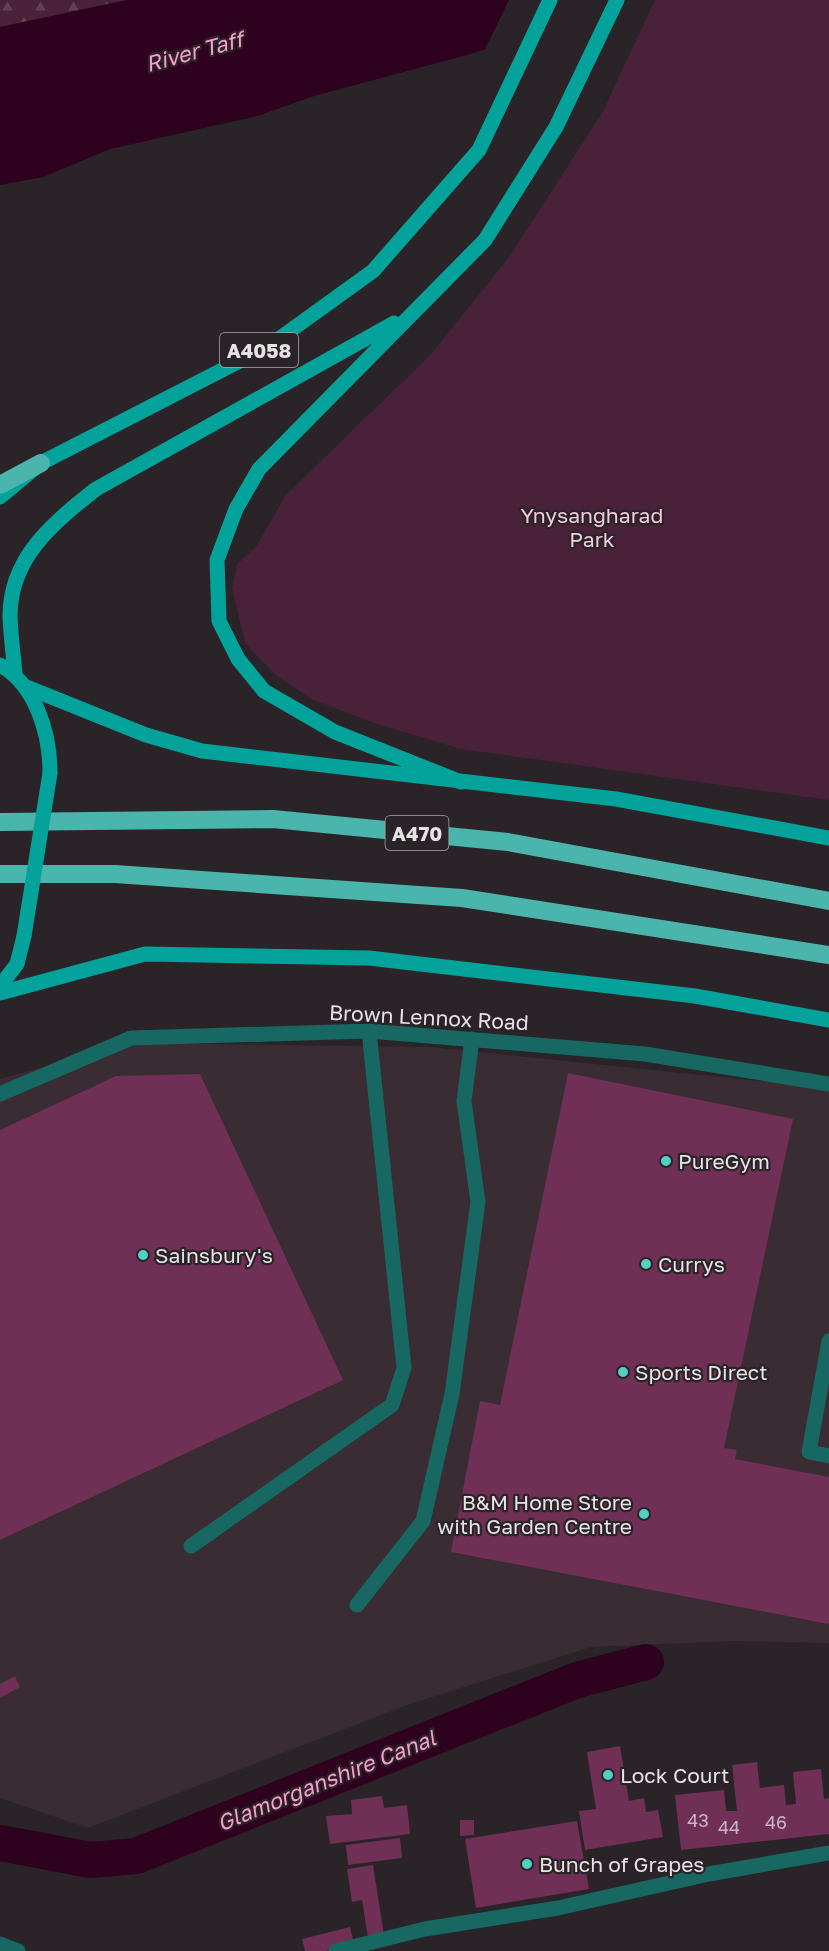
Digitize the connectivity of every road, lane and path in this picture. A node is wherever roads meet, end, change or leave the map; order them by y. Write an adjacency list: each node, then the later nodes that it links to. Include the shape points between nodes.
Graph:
1 (550, 0): 4 (main road, A4058, via 479,150 373,271 269,345)
2 (617, 0): 3 (main road, A4058, via 556,127 485,240)
3 (412, 313): 8 (main road, A4058, via 96,489 58,519 30,550 15,580 10,615); 10 (main road, via 259,469 222,540 217,560 219,621 238,659 264,691 335,732)
4 (41, 463): 5 (highway); 6 (main road, A4058)
5 (0, 485)
6 (0, 497)
7 (0, 664): 8 (main road)
8 (15, 673): 9 (main road)
9 (24, 686): 10 (main road, via 146,735 202,751); 16 (main road, bridge, via 42,720 50,748 51,773 24,936 17,964)
10 (461, 782): 12 (main road, via 616,799)
11 (0, 822): 14 (highway, A470, via 273,819 508,842)
12 (829, 838)
13 (0, 874): 15 (highway, via 115,874 462,898)
14 (829, 901)
15 (829, 955)
16 (0, 986)
17 (0, 993): 18 (main road, via 145,954 369,958 694,996)
18 (829, 1020)
19 (369, 1031): 20 (street, Brown Lennox Road); 22 (street, Brown Lennox Road, via 131,1038); 25 (street, via 404,1368 392,1405)
20 (472, 1039): 21 (street, Brown Lennox Road, via 645,1054); 26 (street, via 464,1101 478,1202 452,1394 423,1521)
21 (829, 1084)
22 (0, 1094)
23 (829, 1341): 24 (street, via 809,1452)
24 (829, 1456)
25 (191, 1546)
26 (357, 1605)
27 (829, 1853): 30 (street, via 709,1874 558,1908 425,1929)
28 (0, 1944): 29 (street)
29 (18, 1951)
30 (336, 1951)

